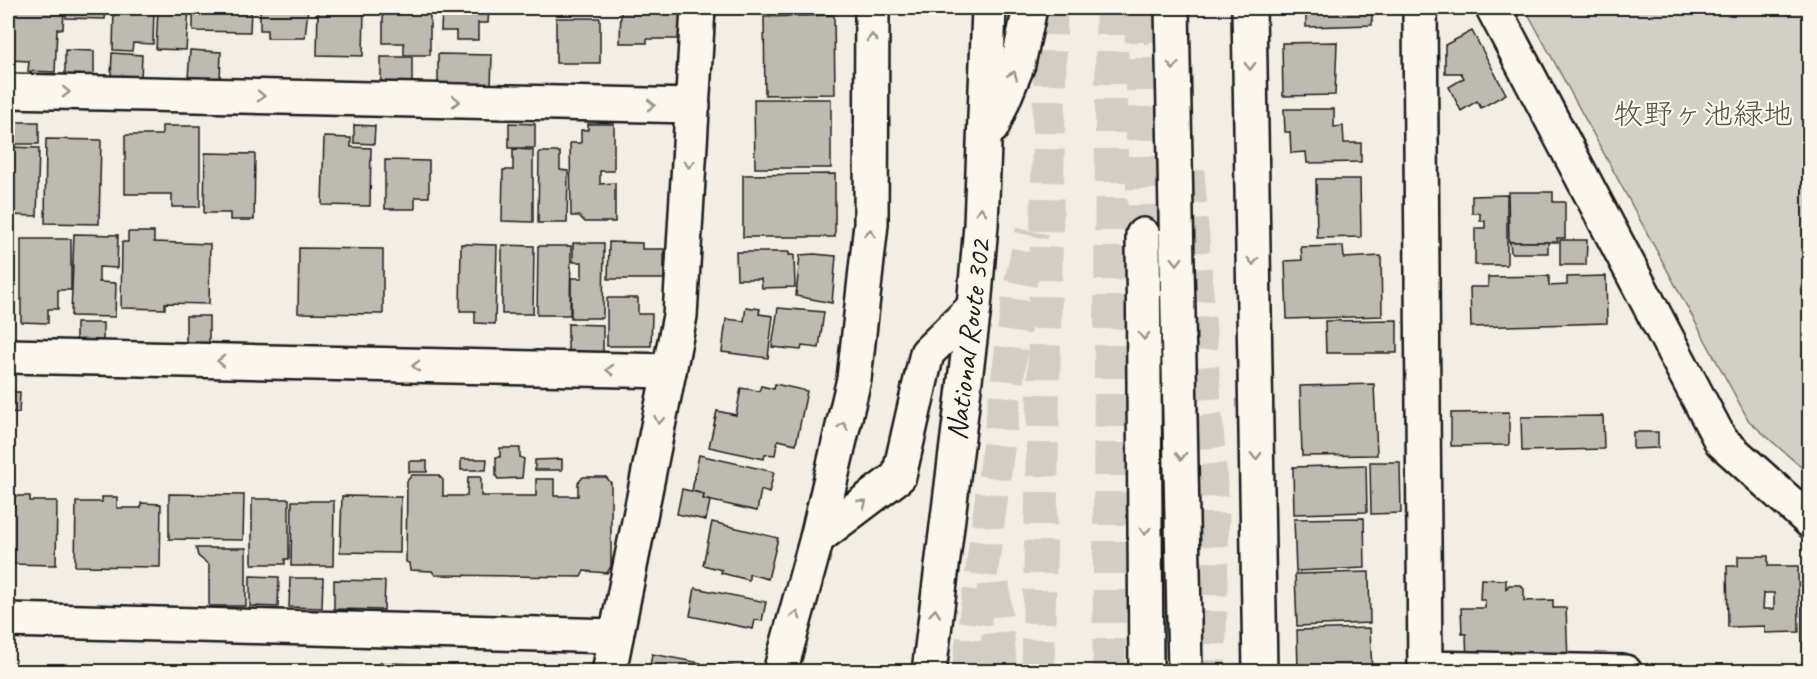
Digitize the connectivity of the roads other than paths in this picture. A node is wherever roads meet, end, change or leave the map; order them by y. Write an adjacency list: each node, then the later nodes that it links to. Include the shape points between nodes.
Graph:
1 (698, 8): 10 (main road)
2 (872, 8): 17 (main road, one-way to 2, via 854,379 871,224)
3 (989, 8): 11 (main road, National Route 302)
4 (1030, 8): 11 (main road, one-way to 4, via 1018,64)
5 (1172, 8): 25 (main road, one-way to 25)
6 (1249, 8): 26 (main road, one-way to 26)
7 (1420, 8): 20 (main road)
8 (1493, 8): 16 (main road, via 1721,441)
9 (8, 91): 10 (main road, one-way to 10)
10 (693, 106): 15 (main road, one-way to 15, via 681,316)
11 (984, 148): 13 (main road, National Route 302, one-way to 11)
12 (1143, 235): 24 (main road, one-way to 24)
13 (974, 307): 17 (main road, one-way to 13, via 899,476 927,353); 23 (main road, National Route 302, one-way to 13)
14 (8, 356): 15 (main road, one-way to 14)
15 (669, 371): 19 (main road, one-way to 19)
16 (1809, 521)
17 (817, 538): 22 (main road, one-way to 17)
18 (8, 620): 19 (main road)
19 (616, 636): 21 (main road)
20 (1425, 670): 27 (main road)
21 (609, 672)
22 (780, 672)
23 (929, 672)
24 (1146, 672)
25 (1185, 672)
26 (1260, 672)
27 (1625, 672)

